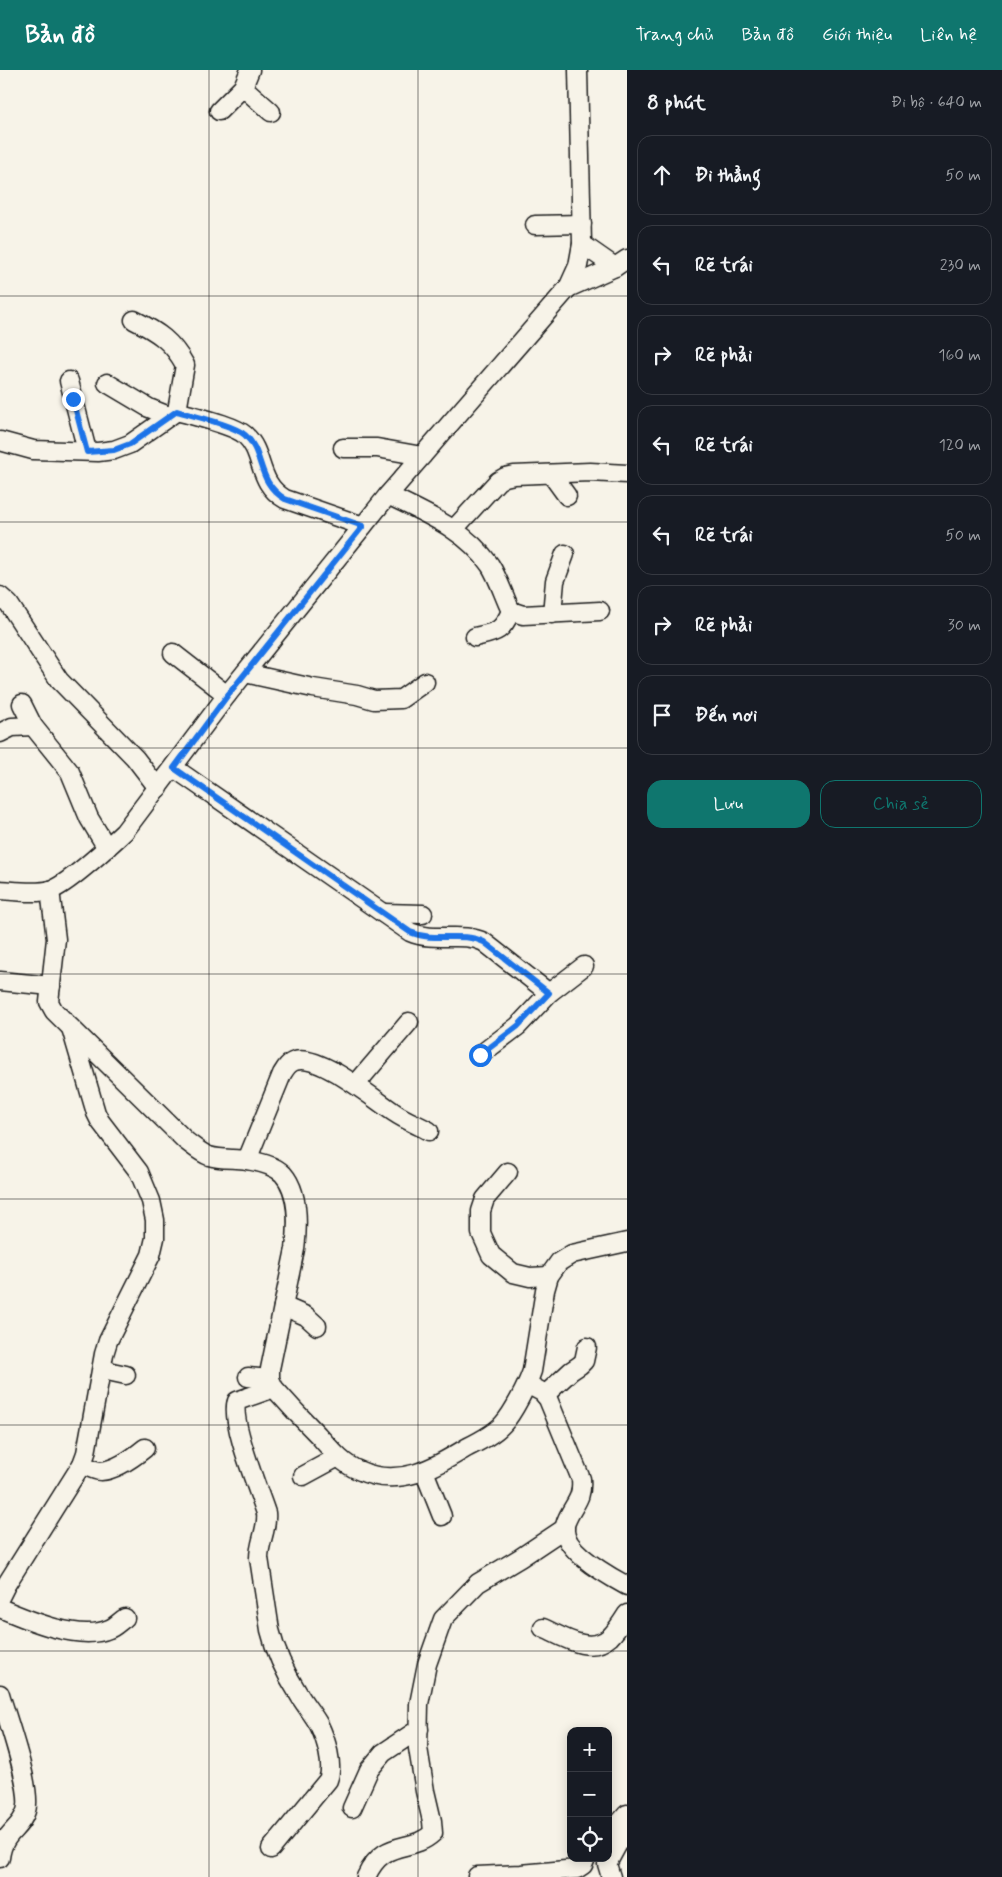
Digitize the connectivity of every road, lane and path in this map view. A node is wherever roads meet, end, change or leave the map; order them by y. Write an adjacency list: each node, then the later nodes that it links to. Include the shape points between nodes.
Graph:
1 (250, 70): 3 (street)
2 (578, 70): 6 (street)
3 (243, 87): 4 (street); 5 (street)
4 (219, 111)
5 (271, 112)
6 (582, 224): 7 (street); 8 (street)
7 (535, 225)
8 (582, 244): 9 (street); 10 (street, via 578,266)
9 (621, 263): 10 (street)
10 (568, 288): 18 (street)
11 (134, 320): 14 (street, via 159,333 186,365)
12 (69, 382): 17 (street)
13 (107, 382): 14 (street, via 149,408)
14 (173, 413): 17 (street, via 130,444 114,450); 23 (street, via 235,429 252,445 274,493)
15 (0, 441): 17 (street, via 34,450)
16 (343, 448): 18 (street, via 377,448)
17 (87, 452)
18 (422, 456): 21 (street)
19 (551, 474): 20 (street); 22 (street); 24 (street, via 505,477)
20 (627, 474)
21 (388, 495): 23 (street); 24 (street)
22 (567, 496)
23 (363, 526): 32 (street)
24 (454, 529): 27 (street, via 490,566)
25 (565, 554): 29 (street, via 555,581)
26 (0, 596): 39 (street, via 9,604 59,680 136,758)
27 (511, 611): 29 (street, via 523,615); 30 (street, via 505,626)
28 (600, 611): 29 (street)
29 (552, 614)
30 (475, 637)
31 (172, 653): 34 (street)
32 (245, 673): 33 (street, via 374,700 401,699); 34 (street)
33 (425, 682)
34 (227, 696): 38 (street)
35 (22, 704): 36 (street)
36 (34, 726): 37 (street, via 12,727); 40 (street, via 70,772 89,818)
37 (0, 733)
38 (174, 768): 39 (street); 43 (street)
39 (158, 788): 40 (street, via 124,832)
40 (107, 848): 42 (street)
41 (0, 890): 42 (street)
42 (50, 890): 47 (street, via 56,939)
43 (383, 913): 44 (street); 48 (street, via 422,937 475,938 484,942)
44 (423, 914)
45 (584, 966): 48 (street)
46 (0, 981): 47 (street)
47 (51, 986): 50 (street, via 50,1002 54,1011)
48 (549, 993): 51 (street, via 518,1026)
49 (409, 1022): 52 (street)
50 (71, 1027): 54 (street, via 186,1141 208,1156); 63 (street, via 96,1112 139,1172 155,1220 151,1255 108,1341)
51 (480, 1055)
52 (356, 1084): 53 (street, via 397,1114); 54 (street, via 304,1060 287,1066)
53 (429, 1131)
54 (247, 1160): 60 (street, via 268,1164 282,1173 291,1187 295,1203 297,1236)
55 (508, 1172): 59 (street, via 485,1198 481,1233 491,1255 513,1273)
56 (627, 1230): 58 (street)
57 (627, 1242): 58 (street)
58 (584, 1250): 59 (street, via 558,1262)
59 (549, 1276): 67 (street)
60 (283, 1306): 61 (street, via 306,1316); 66 (street, via 270,1369)
61 (317, 1326)
62 (587, 1346): 68 (street, via 584,1361)
63 (102, 1367): 64 (street); 71 (street)
64 (126, 1375)
65 (248, 1377): 66 (street)
66 (272, 1384): 70 (street); 88 (street, via 237,1401 235,1410 246,1458 266,1512 259,1558 270,1630 294,1686 318,1725 331,1773)
67 (527, 1384): 68 (street); 72 (street, via 504,1424)
68 (545, 1395): 75 (street, via 581,1479 580,1498)
69 (145, 1448): 71 (street, via 132,1458 101,1471)
70 (338, 1457): 72 (street, via 358,1470 377,1476 396,1478); 73 (street)
71 (82, 1464): 77 (street)
72 (424, 1471): 74 (street)
73 (303, 1476)
74 (442, 1516)
75 (565, 1528): 76 (street, via 569,1542 592,1565); 83 (street, via 478,1583 443,1619 427,1664)
76 (627, 1586)
77 (0, 1597)
78 (0, 1608): 80 (street, via 28,1620 86,1633 109,1629)
79 (627, 1614): 81 (street, via 610,1637 592,1646)
80 (125, 1618)
81 (542, 1628)
82 (0, 1694): 84 (street)
83 (419, 1729): 85 (street, via 383,1753 369,1770); 94 (street, via 418,1748 433,1833 426,1839 391,1848 372,1865)
84 (6, 1743): 89 (street, via 25,1778 28,1804 21,1821 2,1844)
85 (352, 1808)
86 (627, 1825): 87 (street); 95 (street, via 607,1864)
87 (612, 1834)
88 (271, 1849)
89 (0, 1858)
90 (567, 1858): 91 (street)
91 (545, 1860)
92 (585, 1862): 93 (street, via 577,1869)
93 (476, 1876)
94 (366, 1877)
95 (612, 1877)

